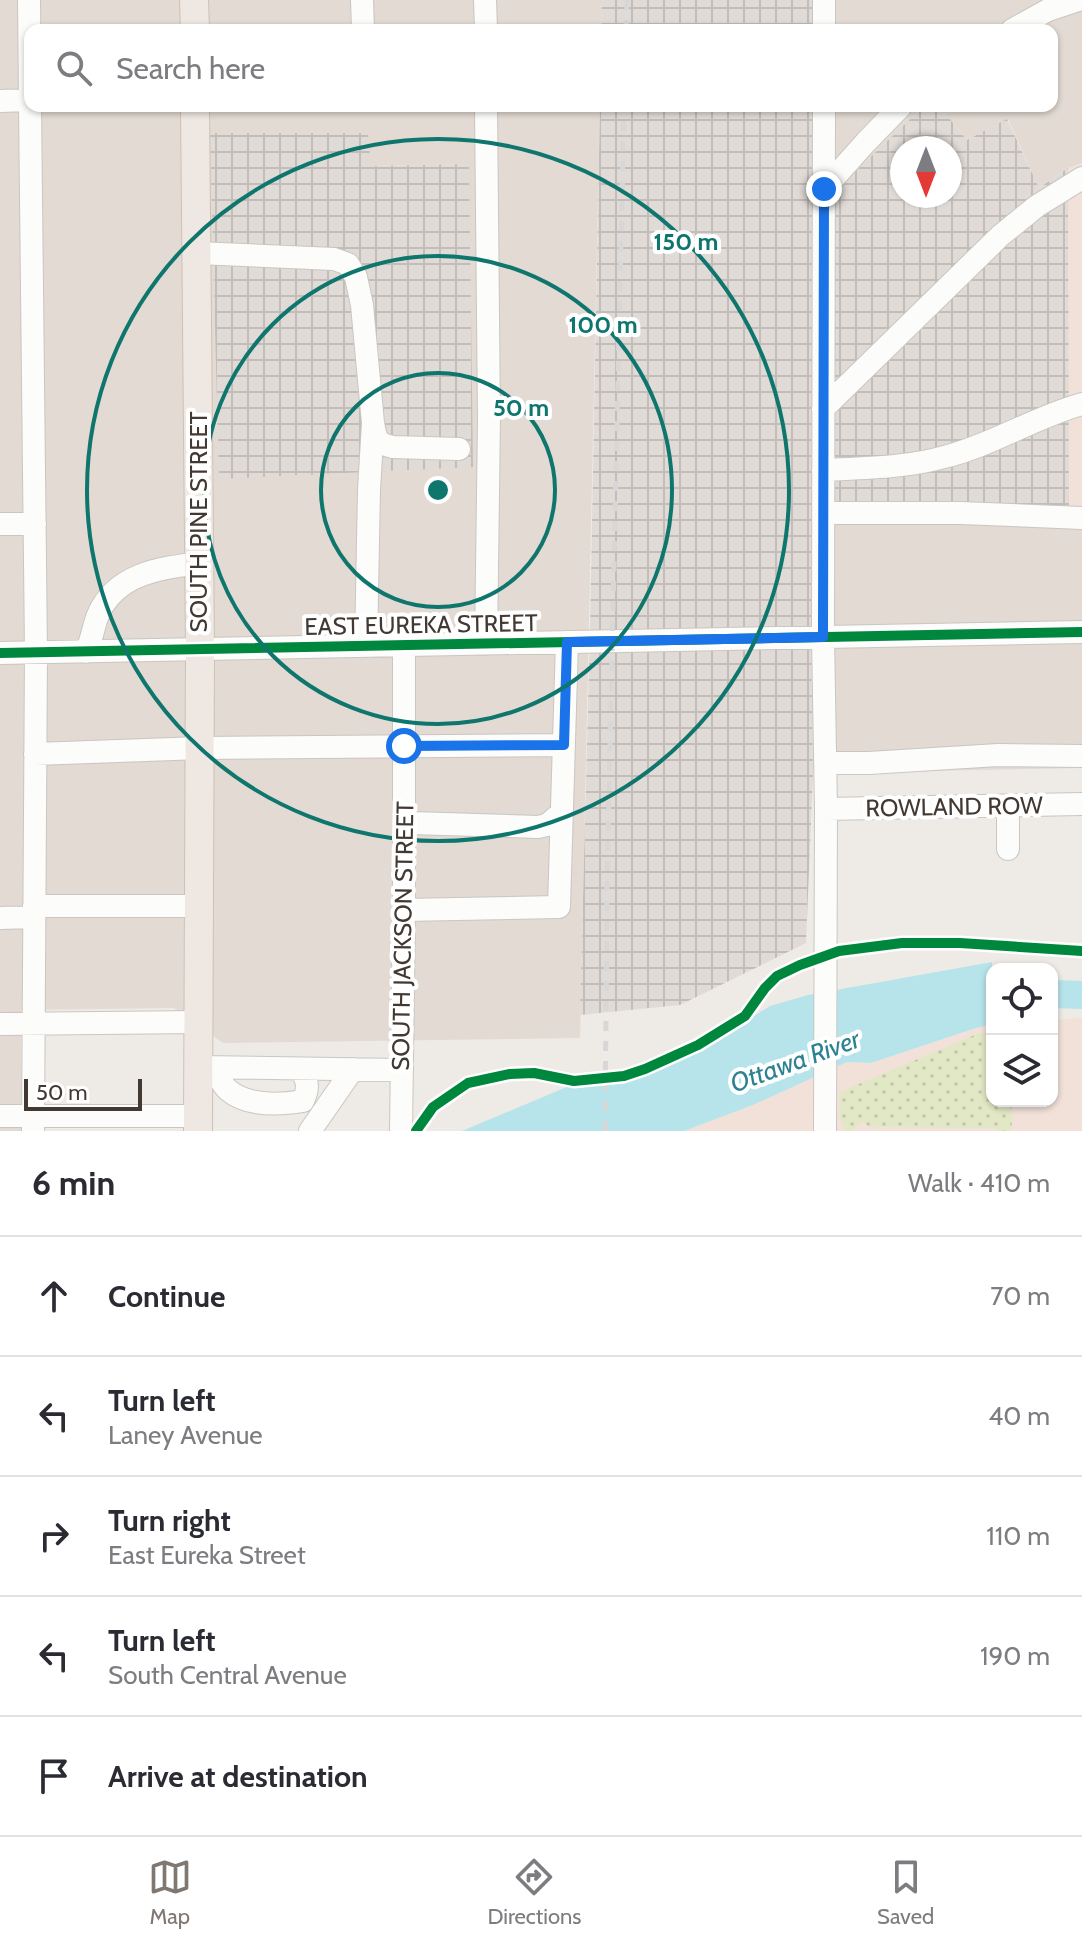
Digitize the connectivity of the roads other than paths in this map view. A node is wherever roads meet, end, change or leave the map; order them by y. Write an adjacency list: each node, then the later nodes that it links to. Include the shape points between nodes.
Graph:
1 (29, 0): 8 (street)
2 (194, 0): 9 (main road)
3 (362, 0): 10 (street)
4 (485, 0): 11 (street)
5 (824, 0): 12 (street)
6 (1078, 0): 7 (street)
7 (1048, 5): 13 (street)
8 (29, 24)
9 (195, 24)
10 (363, 24)
11 (486, 24)
12 (824, 24)
13 (1021, 24)
14 (0, 101): 15 (street)
15 (24, 102)
16 (30, 112): 32 (street)
17 (195, 112): 23 (main road, SOUTH PINE STREET)
18 (486, 112): 37 (street)
19 (824, 112): 22 (street)
20 (895, 112): 22 (street)
21 (1082, 178): 25 (street, via 1000,236)
22 (824, 189): 25 (street)
23 (197, 253): 26 (street, via 348,264 362,305); 33 (main road, SOUTH PINE STREET)
24 (1082, 404): 28 (street, via 950,456)
25 (823, 409): 28 (street)
26 (373, 423): 27 (street, via 383,445); 39 (street)
27 (459, 449)
28 (823, 470): 29 (street)
29 (823, 513): 30 (street); 35 (street)
30 (1082, 518)
31 (0, 524): 32 (street)
32 (35, 524): 43 (street)
33 (200, 563): 40 (main road, SOUTH PINE STREET); 41 (street, via 151,570 124,584 99,613)
34 (1082, 632): 35 (street, EAST EUREKA STREET)
35 (823, 637): 36 (street, EAST EUREKA STREET); 49 (street)
36 (567, 642): 37 (street, EAST EUREKA STREET); 44 (street)
37 (486, 644): 38 (street, EAST EUREKA STREET)
38 (404, 645): 39 (street, EAST EUREKA STREET); 45 (street, SOUTH JACKSON STREET)
39 (366, 646): 40 (street, EAST EUREKA STREET)
40 (200, 649): 41 (street, EAST EUREKA STREET); 46 (main road, SOUTH PINE STREET)
41 (86, 652): 43 (street, EAST EUREKA STREET)
42 (0, 653): 43 (street, EAST EUREKA STREET)
43 (36, 653): 47 (street)
44 (564, 745): 45 (street); 53 (street)
45 (404, 746): 46 (street); 54 (street, SOUTH JACKSON STREET)
46 (201, 748): 47 (street); 56 (main road, SOUTH PINE STREET)
47 (35, 754): 58 (street)
48 (1082, 756): 49 (street)
49 (825, 763): 52 (street)
50 (1082, 804): 51 (street, ROWLAND ROW)
51 (1008, 806): 52 (street, ROWLAND ROW); 55 (street)
52 (826, 809): 68 (street)
53 (561, 813): 54 (street, via 538,827); 57 (street, via 559,907)
54 (404, 819): 57 (street, SOUTH JACKSON STREET)
55 (1008, 849)
56 (200, 906): 58 (street); 60 (main road, SOUTH PINE STREET)
57 (404, 910): 66 (street, SOUTH JACKSON STREET)
58 (34, 912): 59 (street); 62 (street)
59 (0, 918)
60 (199, 1022): 62 (street); 63 (main road, SOUTH PINE STREET)
61 (0, 1024): 62 (street)
62 (33, 1024): 69 (street)
63 (206, 1068): 64 (street); 64 (street, via 247,1101 286,1103 303,1101 308,1089); 70 (main road, SOUTH PINE STREET)
64 (301, 1069): 65 (street)
65 (353, 1069): 66 (street); 71 (street)
66 (402, 1070): 72 (street, SOUTH JACKSON STREET)
67 (0, 1116): 69 (street)
68 (825, 1121)
69 (33, 1123): 70 (street)
70 (198, 1124)
71 (310, 1131)
72 (401, 1131)

